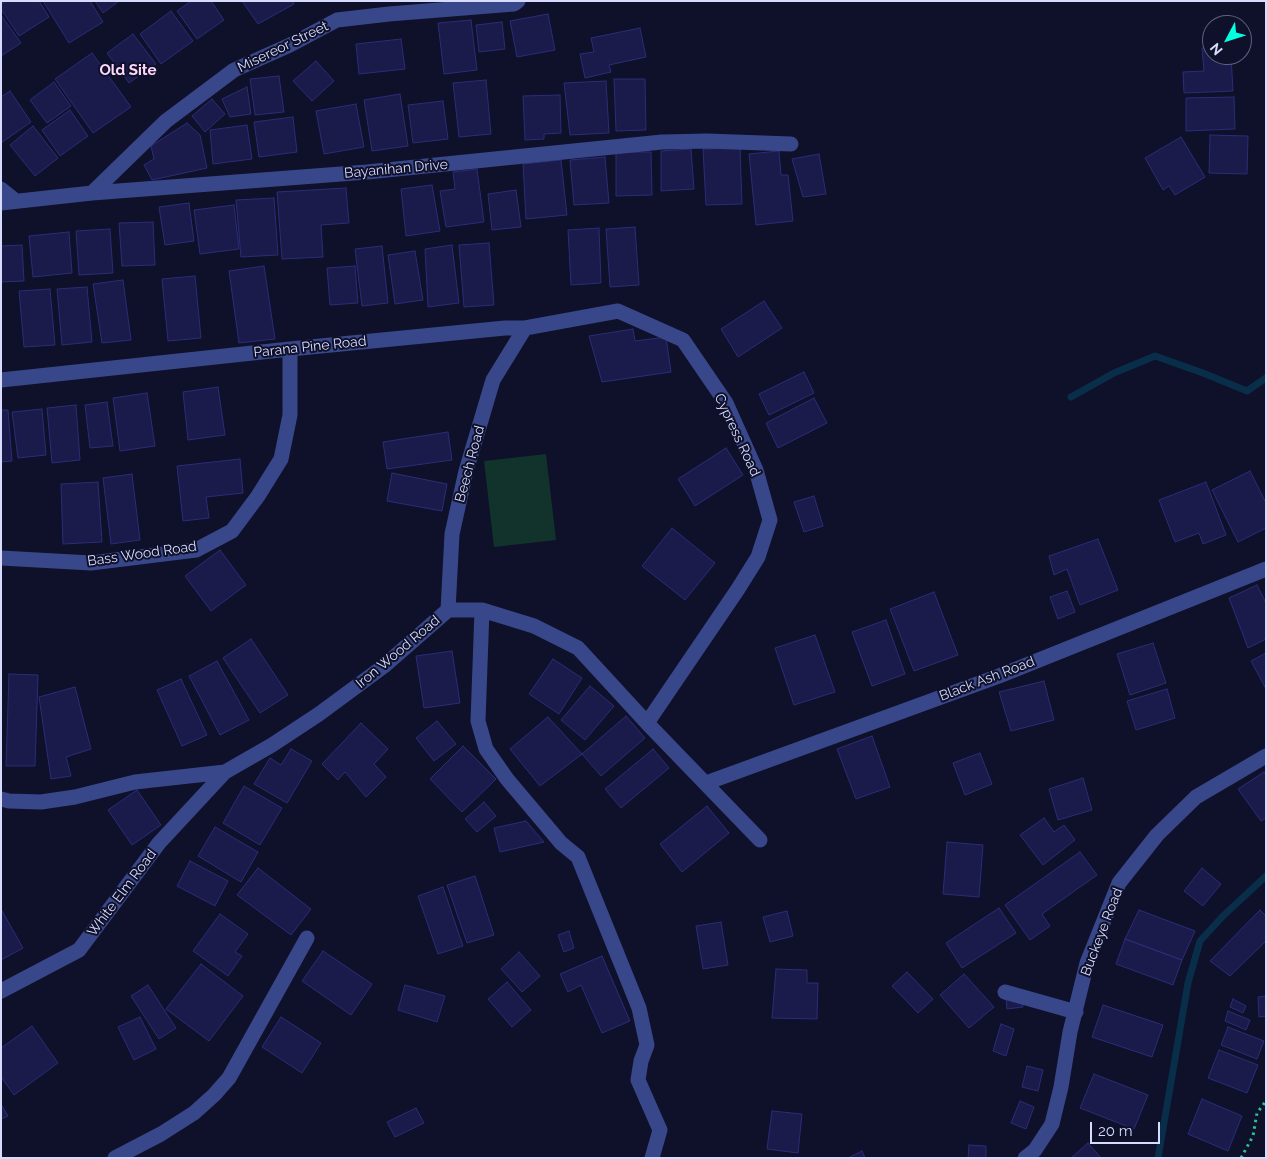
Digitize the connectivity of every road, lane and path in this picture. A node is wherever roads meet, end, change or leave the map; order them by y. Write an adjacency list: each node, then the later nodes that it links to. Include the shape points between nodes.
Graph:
1 (518, 1): 4 (street, Misereor Street, via 514,4 337,20 234,70 166,121)
2 (791, 144): 4 (street, Bayanihan Drive, via 662,142 367,172)
3 (1, 189): 5 (street)
4 (92, 194): 5 (street, Bayanihan Drive)
5 (9, 202)
6 (618, 311): 7 (street, Parana Pine Road); 14 (street, Cypress Road, via 683,340 726,403 756,470 770,520 758,556 738,590)
7 (525, 328): 8 (street, Parana Pine Road); 12 (street, Beech Road, via 493,380 466,471 452,534)
8 (290, 349): 9 (street, Parana Pine Road); 10 (street, Bass Wood Road, via 290,415 281,459 232,531 196,550 91,563)
9 (1, 380)
10 (1, 558)
11 (1266, 570): 17 (street, Black Ash Road, via 998,676)
12 (448, 610): 13 (street, Iron Wood Road); 16 (street, Iron Wood Road, via 384,666 326,709 272,746)
13 (482, 610): 14 (street, Iron Wood Road, via 534,626 578,648); 26 (street, via 478,721 486,748 507,779 561,843 578,857 638,1008 647,1045 640,1061 638,1080 660,1130)
14 (647, 723): 17 (street, Iron Wood Road)
15 (1266, 756): 23 (street, Buckeye Road, via 1196,797 1157,835 1120,883 1088,963)
16 (225, 772): 18 (street, Iron Wood Road, via 135,782 41,802); 21 (street, White Elm Road, via 159,843 79,950)
17 (706, 783): 19 (street, Iron Wood Road)
18 (1, 799)
19 (760, 840)
20 (307, 938): 25 (street, via 229,1078 194,1113)
21 (1, 991)
22 (1005, 992): 23 (street)
23 (1076, 1012): 27 (street, Buckeye Road, via 1052,1124 1035,1150)
24 (1266, 1102): 28 (path, via 1257,1113 1253,1136)
25 (115, 1158)
26 (652, 1158)
27 (1025, 1158)
28 (1241, 1158)

